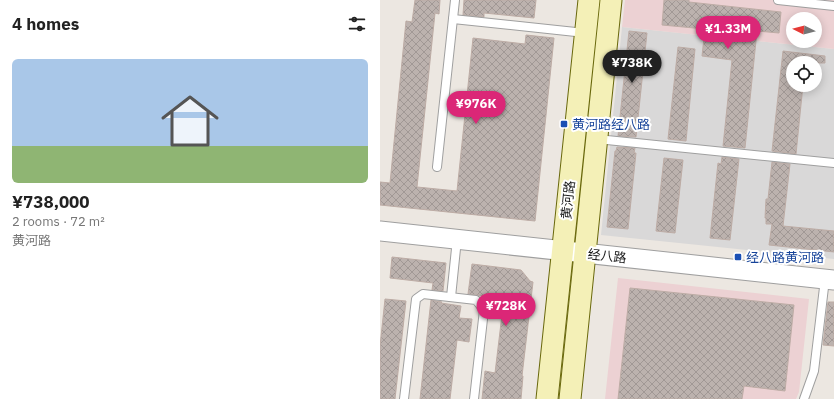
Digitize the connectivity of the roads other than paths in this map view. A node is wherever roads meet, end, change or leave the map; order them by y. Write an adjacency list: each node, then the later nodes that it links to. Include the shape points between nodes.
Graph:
1 (455, 0): 6 (lane)
2 (588, 0): 7 (main road, 黄河路)
3 (611, 0): 8 (main road, 黄河路)
4 (778, 0): 5 (lane)
5 (834, 6)
6 (453, 19): 7 (lane); 10 (lane)
7 (585, 33): 13 (main road, 黄河路)
8 (597, 139): 9 (lane); 14 (main road, 黄河路)
9 (834, 163)
10 (437, 167)
11 (380, 231): 12 (street, 经八路)
12 (457, 239): 13 (street, 经八路); 16 (lane)
13 (562, 251): 14 (street, 经八路); 19 (main road, 黄河路)
14 (585, 253): 15 (street, 经八路); 20 (main road, 黄河路)
15 (829, 280): 21 (lane, via 814,371)
16 (451, 297): 17 (lane, via 422,294 416,300); 18 (lane, via 476,300 484,310)
17 (404, 399)
18 (474, 399)
19 (547, 399)
20 (570, 399)
21 (804, 399)

